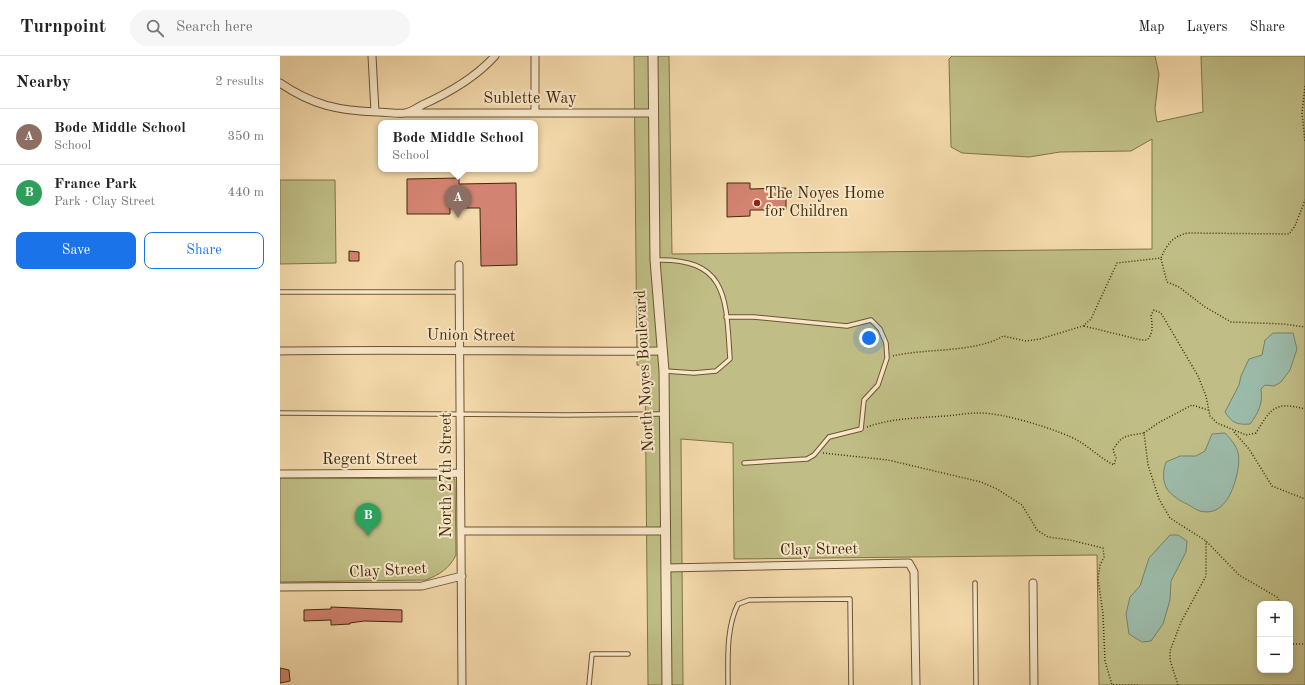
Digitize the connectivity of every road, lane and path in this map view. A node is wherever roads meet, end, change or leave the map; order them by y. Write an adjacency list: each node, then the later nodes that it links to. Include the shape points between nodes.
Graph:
1 (372, 56): 7 (street)
2 (495, 56): 9 (street, via 463,83)
3 (535, 56): 8 (street)
4 (653, 56): 10 (street, North Noyes Boulevard)
5 (280, 82): 7 (street, Sublette Way, via 292,91 326,106)
6 (1305, 86): 11 (path, via 1302,113)
7 (375, 112): 9 (street, Sublette Way)
8 (535, 112): 9 (street, Sublette Way); 10 (street, Sublette Way)
9 (407, 113)
10 (653, 113): 14 (street, North Noyes Boulevard)
11 (1305, 142)
12 (1305, 200): 13 (path, via 1295,226 1289,234 1177,235 1165,247)
13 (1161, 258): 19 (path, via 1117,263 1091,319); 20 (path, via 1167,282 1231,322)
14 (655, 260): 18 (lane, via 692,264 705,269 720,287); 23 (street, North Noyes Boulevard)
15 (459, 265): 17 (street, North 27th Street)
16 (280, 292): 17 (lane)
17 (459, 292): 21 (street, North 27th Street)
18 (726, 317): 24 (lane, via 754,317 847,326 871,320 880,329 886,343); 25 (lane, via 730,359 716,371)
19 (1083, 326): 24 (path, via 1040,339 1026,341 1003,336 974,346 901,354); 27 (path, via 1148,340 1151,336 1151,315 1154,310 1161,313 1198,376 1206,396)
20 (1305, 327)
21 (460, 350): 22 (street, Union Street); 23 (street, Union Street); 29 (street, North 27th Street)
22 (280, 351)
23 (662, 351): 25 (street, North Noyes Boulevard)
24 (887, 358): 31 (lane, via 878,385 864,400)
25 (664, 371): 30 (street, North Noyes Boulevard)
26 (1305, 409): 32 (path, via 1288,405 1278,406 1256,433 1246,435)
27 (1208, 410): 32 (path, via 1217,423); 33 (path, via 1192,405 1158,423)
28 (280, 413): 29 (lane)
29 (460, 414): 30 (lane); 36 (street, North 27th Street)
30 (664, 414): 40 (street, North Noyes Boulevard)
31 (861, 429): 33 (path, via 883,421 980,413 1041,426 1070,436 1114,465 1116,458 1113,450 1117,443 1124,436); 34 (lane, via 829,437)
32 (1233, 430): 38 (path, via 1249,449 1272,486)
33 (1144, 434): 41 (path, via 1148,465 1159,499 1170,518)
34 (816, 452): 35 (lane, via 807,459); 59 (path, via 888,460 981,482 1022,505 1037,530 1048,537 1103,548 1104,556 1098,579 1103,614 1105,661)
35 (744, 463)
36 (460, 473): 37 (street, Regent Street); 39 (street, North 27th Street)
37 (280, 474)
38 (1305, 499)
39 (461, 531): 40 (street); 43 (street, North 27th Street)
40 (665, 531): 42 (street, North Noyes Boulevard)
41 (1206, 541): 47 (path, via 1239,575 1277,597); 61 (path, via 1206,576 1181,622 1170,652)
42 (666, 568): 53 (street, North Noyes Boulevard); 56 (street, Clay Street, via 908,563 914,572)
43 (462, 576): 46 (street, Clay Street, via 422,586); 51 (street, North 27th Street)
44 (976, 583): 57 (lane)
45 (1033, 583): 58 (street)
46 (280, 587)
47 (1279, 601)
48 (1293, 644): 49 (path)
49 (1305, 644)
50 (628, 654): 52 (lane, via 592,654)
51 (462, 685)
52 (589, 685)
53 (667, 685)
54 (728, 685): 55 (lane, via 733,615 738,604 749,600 850,599)
55 (851, 685)
56 (916, 685)
57 (976, 685)
58 (1034, 685)
59 (1112, 685): 60 (path)
60 (1140, 685)
61 (1178, 685)

